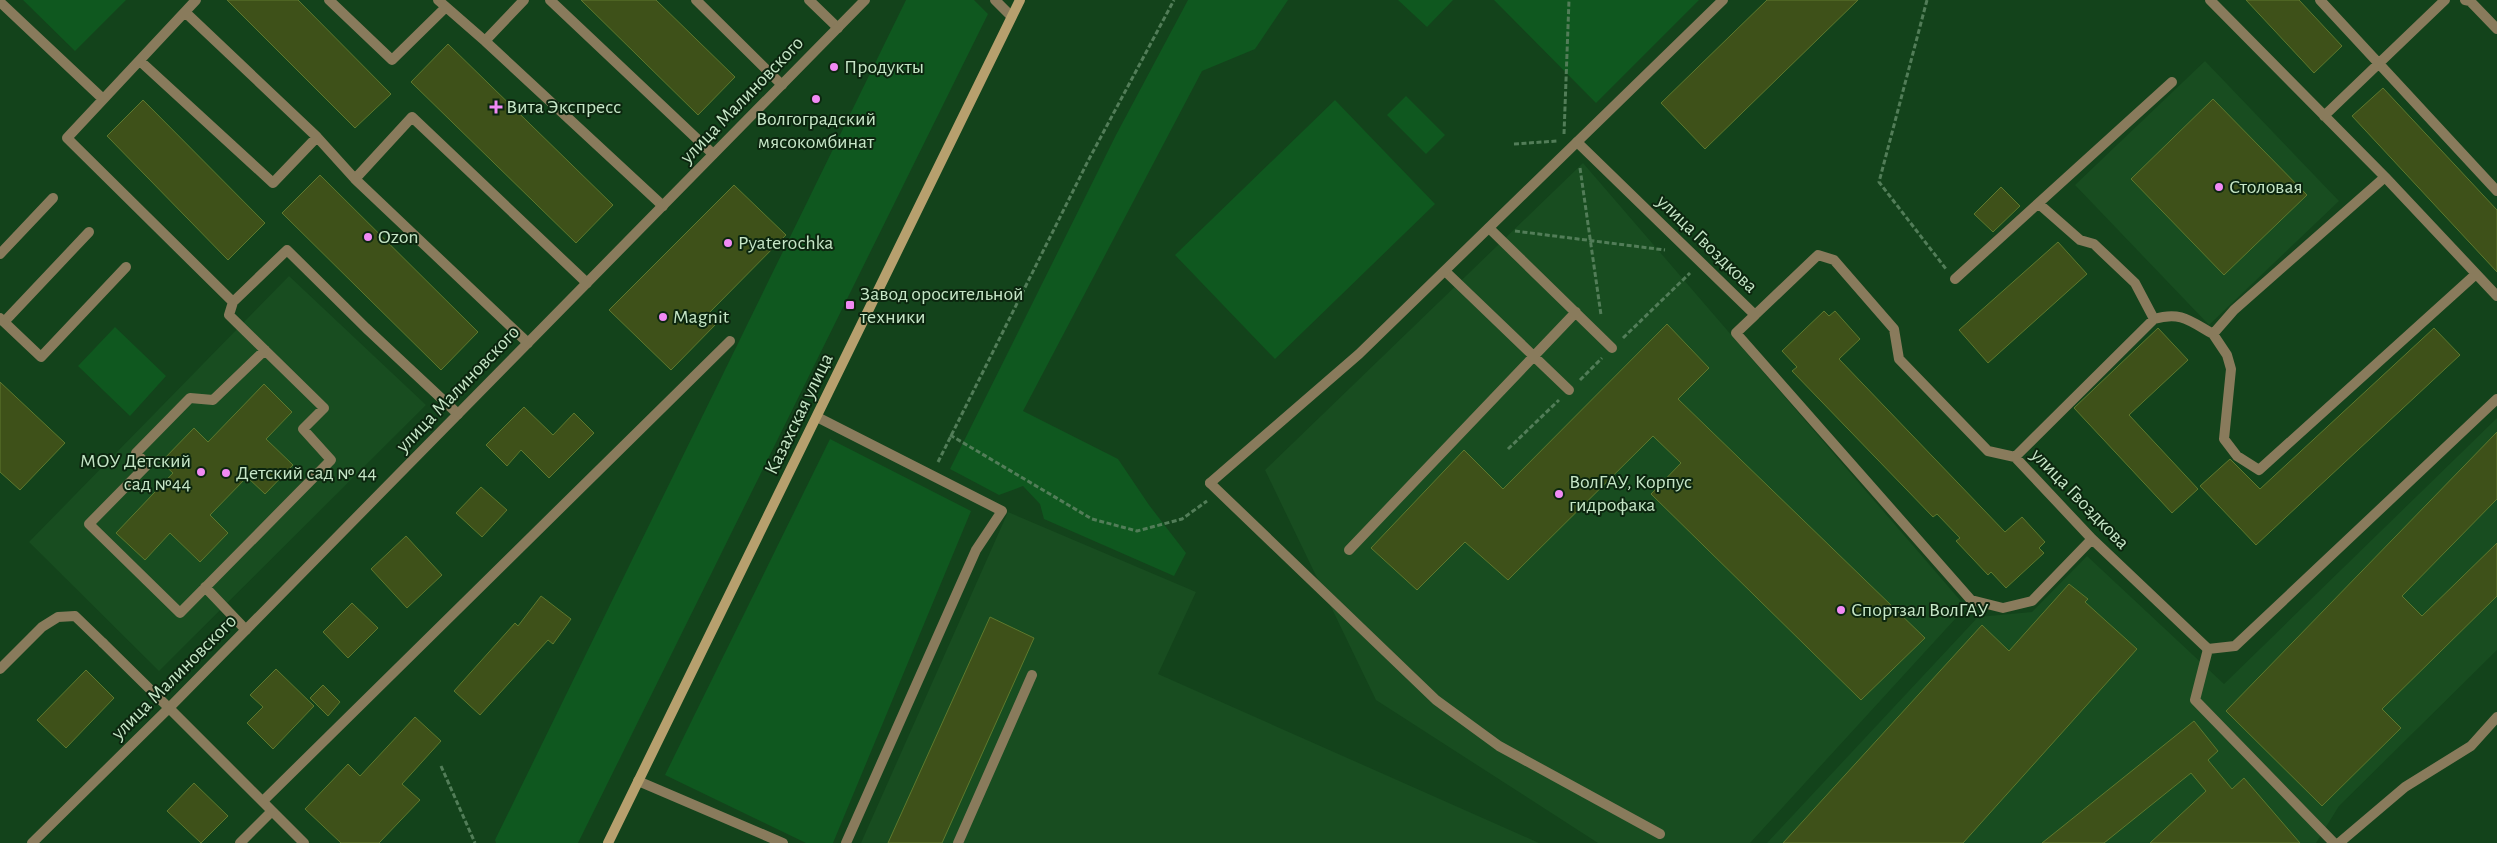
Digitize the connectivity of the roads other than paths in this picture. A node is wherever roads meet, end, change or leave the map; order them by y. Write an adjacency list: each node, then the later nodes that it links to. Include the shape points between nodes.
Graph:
1 (196, 0): 17 (street)
2 (328, 0): 16 (street, via 392,60)
3 (524, 0): 21 (street)
4 (550, 0): 30 (street)
5 (696, 0): 25 (street)
6 (809, 0): 19 (street)
7 (865, 0): 19 (street, улица Малиновского)
8 (995, 0): 18 (street)
9 (1020, 0): 18 (main road, Казахская улица)
10 (1723, 0): 29 (street)
11 (2210, 0): 27 (street)
12 (2320, 0): 23 (street)
13 (2445, 0): 23 (street)
14 (2465, 0): 20 (street, via 2470,1)
15 (0, 2): 26 (street)
16 (442, 4): 21 (street)
17 (185, 12): 22 (street); 28 (street)
18 (1011, 16): 60 (main road, Казахская улица)
19 (838, 28): 25 (street, улица Малиновского)
20 (2497, 29)
21 (485, 41): 36 (street)
22 (140, 61): 26 (street); 28 (street, via 272,183)
23 (2379, 63): 27 (street); 33 (street)
24 (2172, 82): 35 (street)
25 (782, 85): 30 (street, улица Малиновского)
26 (103, 100): 46 (street, via 67,138)
27 (2324, 116): 31 (street)
28 (317, 137): 32 (street)
29 (1577, 142): 37 (street); 48 (street, улица Гвоздкова)
30 (713, 154): 36 (street, улица Малиновского)
31 (2385, 177): 42 (street); 51 (street, via 2234,310)
32 (355, 179): 44 (street, via 412,117); 53 (street)
33 (2497, 191)
34 (53, 198): 39 (street)
35 (2039, 204): 43 (street); 49 (street, via 2080,240 2094,244 2134,283)
36 (662, 206): 44 (street, улица Малиновского)
37 (1489, 228): 41 (street); 47 (street)
38 (89, 232): 50 (street)
39 (0, 254)
40 (126, 267): 50 (street, via 41,357)
41 (1445, 271): 56 (street); 74 (street, via 1359,354 1210,483 1436,700 1499,746)
42 (2476, 274): 45 (street); 51 (street, via 2259,470 2237,456 2224,439 2231,369 2227,355)
43 (1954, 280)
44 (587, 283): 53 (street, улица Малиновского)
45 (2495, 290)
46 (233, 302): 55 (street, via 229,315); 59 (street, via 287,250)
47 (1576, 312): 54 (street); 56 (street)
48 (1755, 315): 61 (street, улица Гвоздкова, via 1818,255 1834,260 1894,329 1900,359 1988,451); 62 (street, via 1736,333 1970,600 2003,608 2032,600)
49 (2154, 319): 51 (street, via 2182,316); 61 (street)
50 (2, 320)
51 (2213, 334)
52 (730, 341): 72 (street)
53 (528, 343): 59 (street, улица Малиновского)
54 (1612, 348)
55 (265, 350): 64 (street, via 324,408 302,429 331,460); 64 (street, via 213,400 190,398 136,453 147,465 89,524 180,613)
56 (1535, 355): 57 (street); 63 (street)
57 (1570, 390)
58 (2497, 399): 66 (street, via 2234,646)
59 (458, 414): 65 (street, улица Малиновского)
60 (817, 417): 71 (main road, Казахская улица); 80 (street, via 1002,511 976,550)
61 (2015, 457): 62 (street, улица Гвоздкова)
62 (2092, 538): 66 (street, улица Гвоздкова)
63 (1349, 550)
64 (205, 587): 65 (street)
65 (246, 630): 69 (street, улица Малиновского)
66 (2208, 649): 82 (street, via 2195,700)
67 (0, 670): 69 (street, via 42,627 58,617 75,616)
68 (1032, 676): 81 (street)
69 (169, 708): 72 (street); 75 (street, улица Малиновского)
70 (2497, 717): 83 (street, via 2471,746 2405,787)
71 (638, 781): 78 (main road, Казахская улица); 79 (street)
72 (263, 801): 73 (street)
73 (272, 811): 76 (street); 77 (street)
74 (1660, 834)
75 (32, 843)
76 (240, 843)
77 (304, 843)
78 (608, 843)
79 (783, 843)
80 (846, 843)
81 (958, 843)
82 (2334, 843)
83 (2339, 843)

